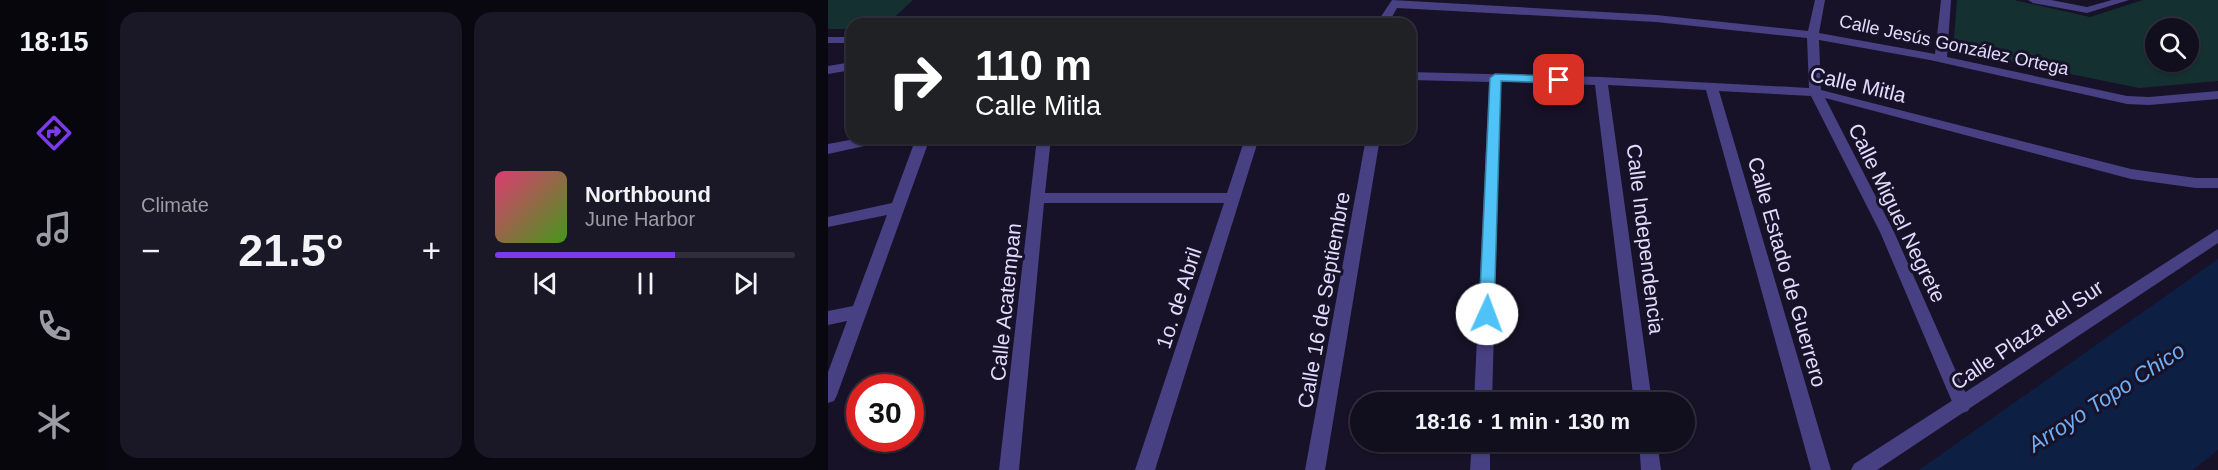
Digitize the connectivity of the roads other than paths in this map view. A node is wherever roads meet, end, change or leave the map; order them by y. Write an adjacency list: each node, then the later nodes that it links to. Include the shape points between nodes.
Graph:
1 (1820, 0): 7 (street, Calle Miguel Negrete)
2 (1946, 0): 10 (street)
3 (2033, 0): 4 (street, via 2087,10)
4 (2124, 0)
5 (1396, 2): 6 (street); 7 (street, Calle Jesús González Ortega, via 1683,20)
6 (1386, 18)
7 (1813, 35): 10 (street, Calle Jesús González Ortega); 17 (street, Calle Miguel Negrete)
8 (828, 40): 9 (street)
9 (846, 40)
10 (1941, 57): 18 (street, Calle Jesús González Ortega, via 2127,100)
11 (846, 67): 12 (street)
12 (828, 70)
13 (1416, 76): 14 (street, Calle Mitla)
14 (1495, 78): 15 (street, Calle Mitla); 33 (street)
15 (1601, 81): 16 (street, Calle Mitla); 34 (street, Calle Independencia)
16 (1711, 86): 17 (street, Calle Mitla); 44 (street, Calle Estado de Guerrero)
17 (1815, 92): 25 (street, Calle Mitla, via 2131,174); 36 (street, Calle Miguel Negrete, via 1887,232)
18 (2218, 95)
19 (853, 144): 24 (street)
20 (921, 144): 28 (street)
21 (1043, 144): 26 (street, Calle Acatempan)
22 (1250, 144): 27 (street, 1o. de Abril)
23 (1372, 144): 41 (street, Calle 16 de Septiembre)
24 (828, 149)
25 (2218, 183)
26 (1038, 198): 27 (street); 39 (street, Calle Acatempan)
27 (1233, 198): 40 (street, 1o. de Abril)
28 (898, 207): 29 (street); 31 (street)
29 (828, 222)
30 (2218, 235): 36 (street, Calle Plaza del Sur)
31 (861, 311): 32 (street); 35 (street)
32 (828, 318)
33 (1483, 392)
34 (1642, 392)
35 (828, 395)
36 (1962, 405): 45 (street, Calle Plaza del Sur)
37 (1481, 452): 42 (street)
38 (1650, 452): 43 (street)
39 (1009, 470)
40 (1145, 470)
41 (1315, 470)
42 (1480, 470)
43 (1652, 470)
44 (1821, 470)
45 (1860, 470)

